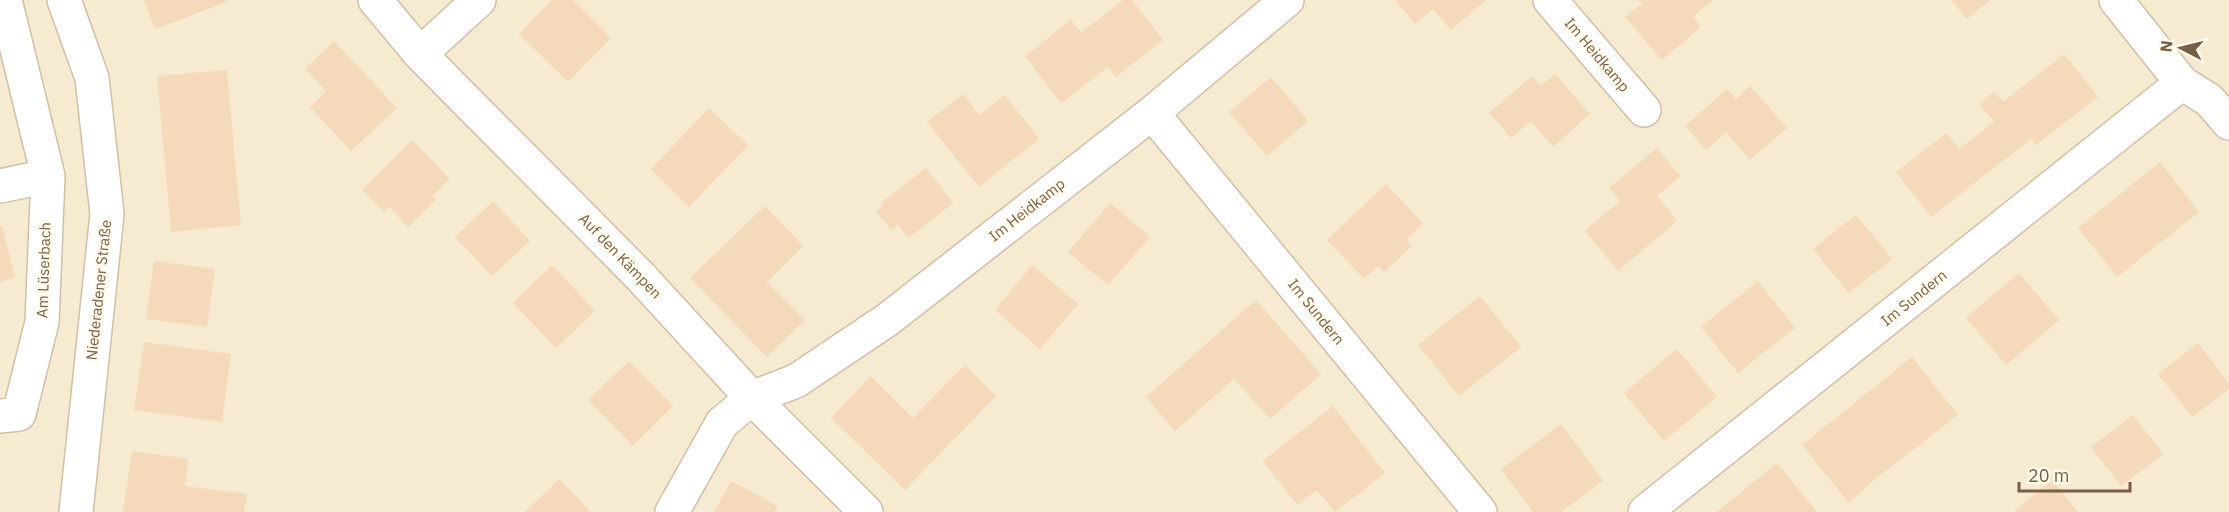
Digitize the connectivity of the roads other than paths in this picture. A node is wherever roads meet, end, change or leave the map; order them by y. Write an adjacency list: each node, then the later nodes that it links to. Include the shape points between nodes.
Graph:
1 (5, 0): 13 (street, Am Lüserbach)
2 (64, 0): 17 (street, Niederadener Straße, via 92,78 107,214)
3 (375, 0): 8 (street, Auf den Kämpen)
4 (479, 0): 8 (street)
5 (1287, 0): 11 (street, Im Heidkamp)
6 (1551, 0): 10 (street, Im Heidkamp)
7 (2116, 0): 9 (street)
8 (420, 54): 15 (street, Auf den Kämpen, via 640,276)
9 (2182, 83): 12 (street, via 2209,100); 21 (street, Im Sundern)
10 (1644, 110)
11 (1152, 112): 15 (street, Im Heidkamp, via 887,320 796,381); 20 (street, Im Sundern)
12 (2229, 123)
13 (48, 176): 14 (street); 16 (street, Am Lüserbach, via 42,322 19,414)
14 (0, 186)
15 (752, 398): 18 (street, Im Heidkamp, via 722,423); 19 (street, Auf den Kämpen)
16 (0, 416)
17 (76, 512)
18 (672, 512)
19 (866, 512)
20 (1480, 512)
21 (1646, 512)

